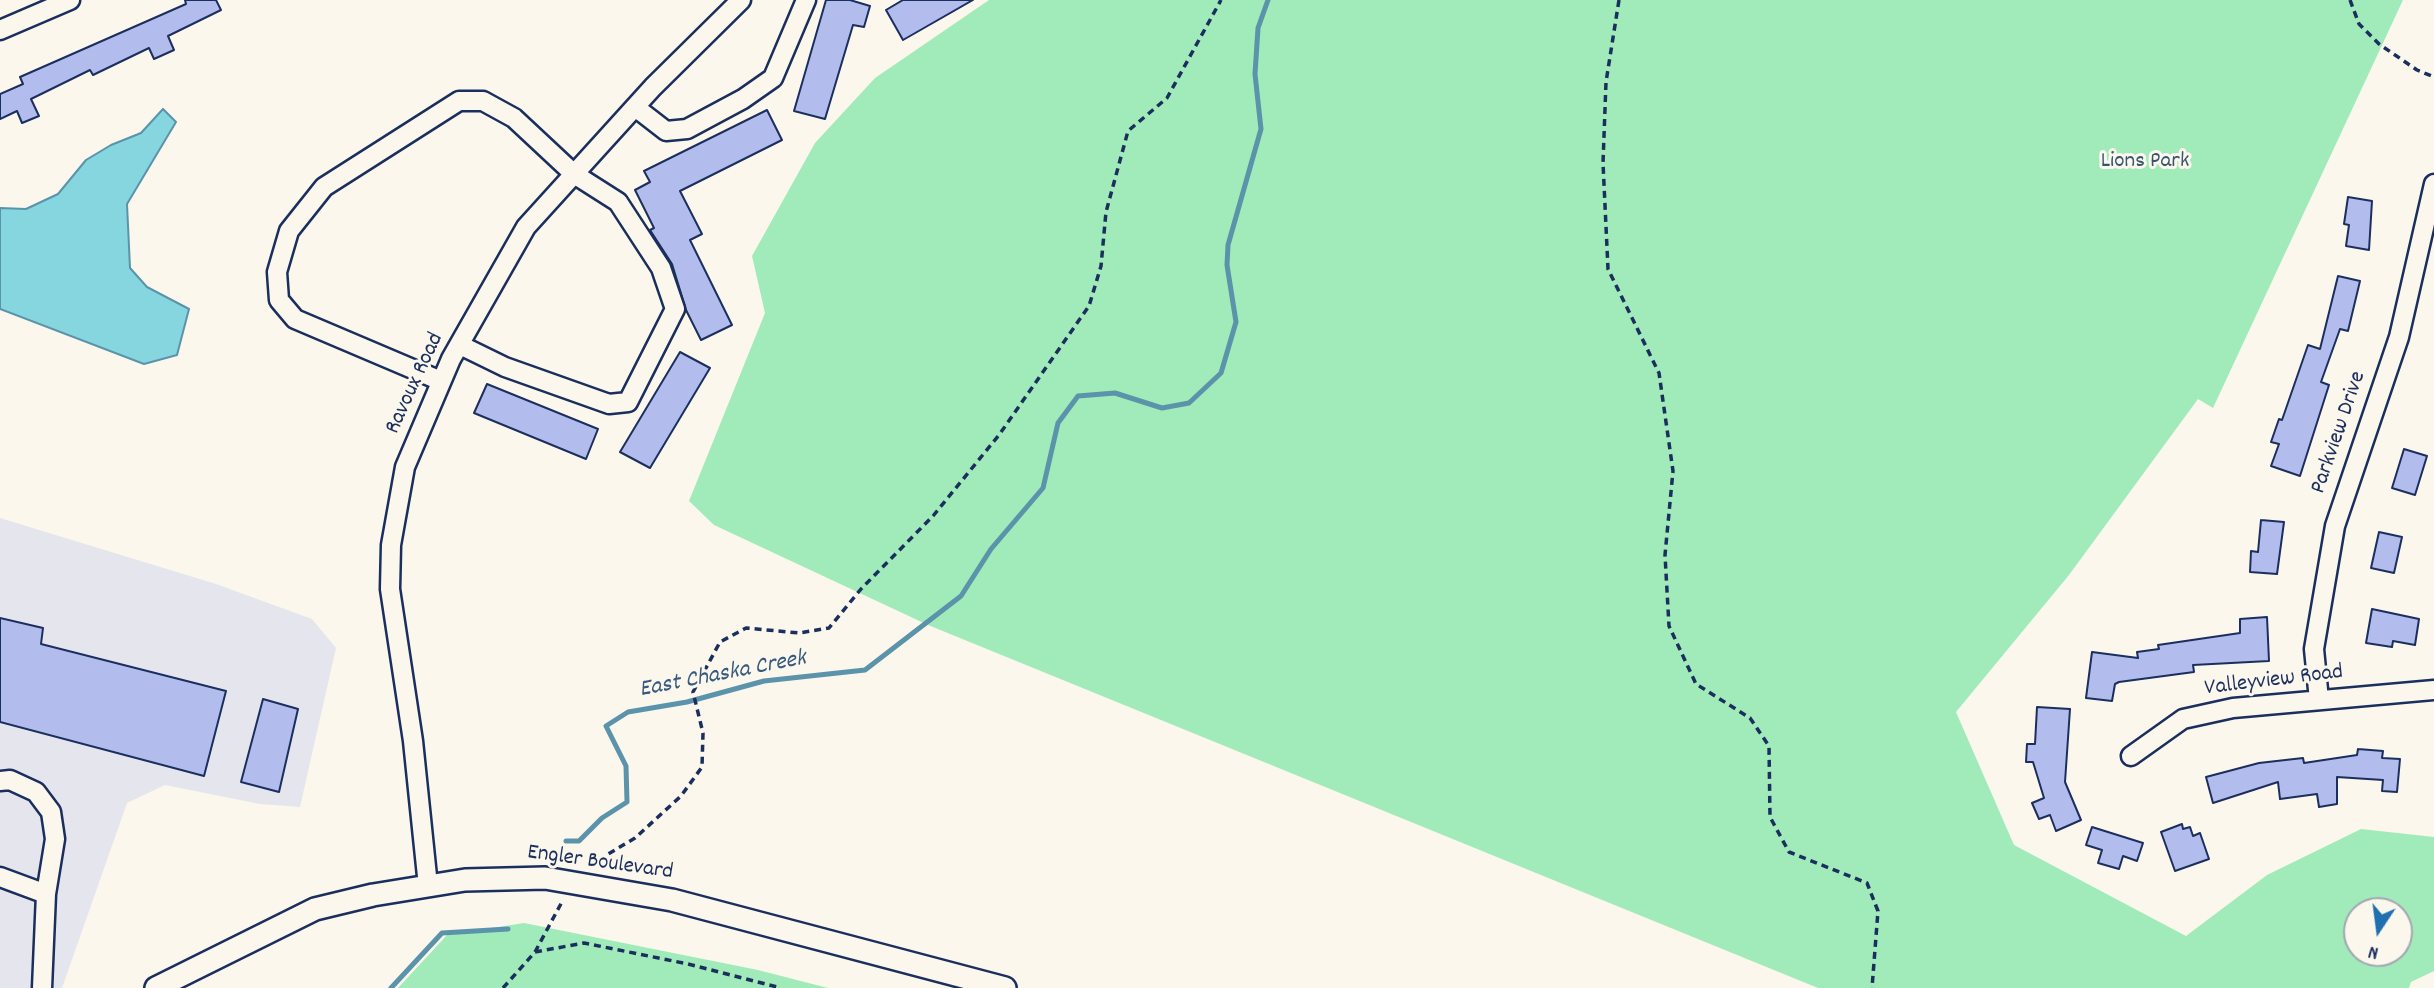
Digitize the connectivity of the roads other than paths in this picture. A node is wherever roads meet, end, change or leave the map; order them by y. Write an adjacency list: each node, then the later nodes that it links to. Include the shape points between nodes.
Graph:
1 (70, 0): 4 (street)
2 (741, 0): 5 (street, Ravoux Road)
3 (806, 0): 5 (street, via 773,78 743,99 687,129 666,131)
4 (0, 30)
5 (635, 107): 6 (street, Ravoux Road)
6 (574, 174): 8 (street, Ravoux Road, via 526,228); 8 (street, via 618,202 661,268 675,309 628,402 609,404 505,367); 9 (street, via 514,118 482,101 459,101 324,187 289,231 277,272 279,300 295,319)
7 (2434, 184): 11 (street, Parkview Drive, via 2399,337 2335,526 2314,649)
8 (460, 345): 9 (street, Ravoux Road)
9 (441, 381): 15 (street, Ravoux Road, via 405,467 390,589 414,741)
10 (2434, 690): 11 (street, Valleyview Road)
11 (2319, 701): 12 (street, Valleyview Road, via 2233,708 2183,719)
12 (2131, 755)
13 (0, 781): 16 (street, via 10,780 36,792 51,812 55,839)
14 (0, 877): 16 (street)
15 (428, 886): 18 (main road, Engler Boulevard, via 315,909); 19 (main road, Engler Boulevard, via 545,878 672,900)
16 (46, 894): 17 (street)
17 (42, 988)
18 (156, 988)
19 (1005, 988)

